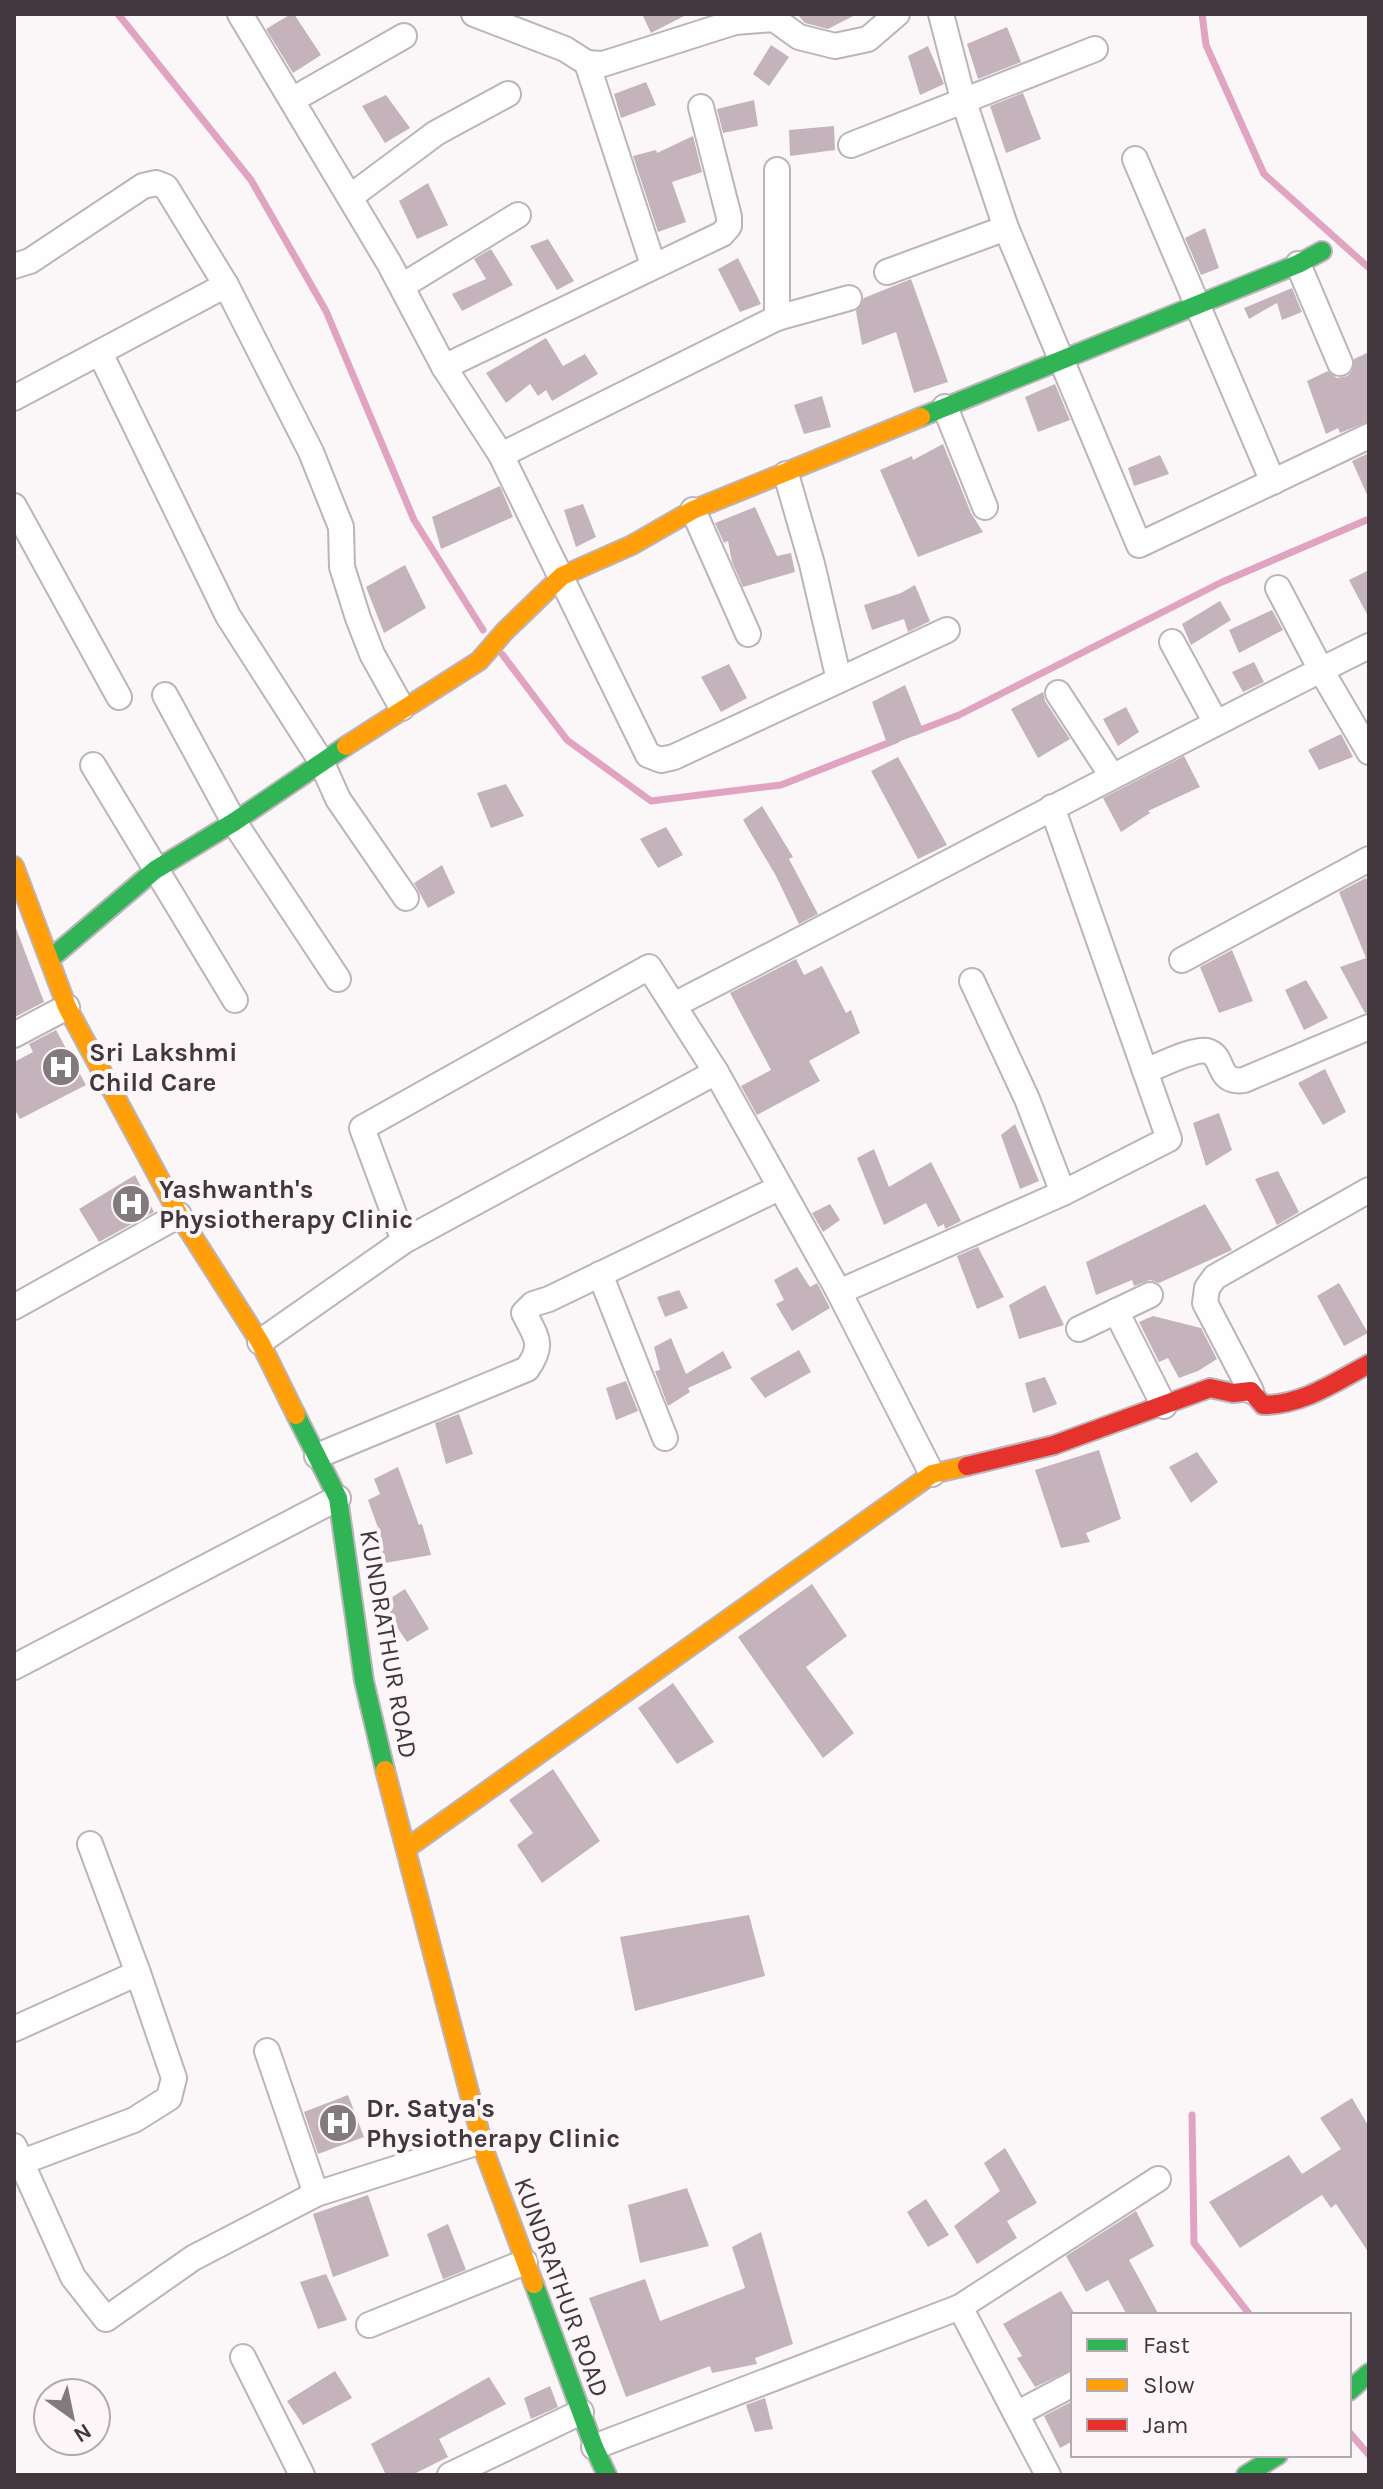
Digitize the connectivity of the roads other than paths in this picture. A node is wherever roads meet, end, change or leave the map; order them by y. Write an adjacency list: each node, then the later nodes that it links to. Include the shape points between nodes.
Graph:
1 (240, 14): 11 (street)
2 (474, 14): 8 (street, via 565,49)
3 (897, 14): 5 (street, via 868,39 835,46 799,37)
4 (941, 14): 10 (street)
5 (772, 16): 8 (street, via 735,22 627,58)
6 (404, 36): 11 (street)
7 (1095, 49): 10 (street)
8 (587, 63): 21 (street)
9 (508, 94): 16 (street, via 436,133)
10 (963, 99): 13 (street); 18 (street)
11 (292, 100): 16 (street)
12 (701, 107): 21 (street, via 729,226)
13 (851, 145)
14 (1135, 159): 27 (street)
15 (777, 170): 28 (street)
16 (350, 197): 25 (street)
17 (518, 215): 25 (street)
18 (1006, 228): 23 (street); 30 (street)
19 (1322, 251): 20 (street)
20 (1298, 264): 27 (street); 31 (street)
21 (653, 265): 32 (street)
22 (14, 266): 24 (street, via 156,183 175,198)
23 (887, 272)
24 (226, 285): 29 (street); 53 (street, via 326,487 341,527 342,567 358,618)
25 (402, 286): 32 (street)
26 (849, 298): 28 (street)
27 (1195, 304): 30 (street); 38 (street)
28 (777, 318): 36 (street)
29 (100, 353): 33 (street); 56 (street, via 228,616)
30 (1061, 359): 34 (street); 38 (street, via 1139,545)
31 (1340, 363)
32 (444, 367): 36 (street)
33 (14, 398)
34 (945, 407): 37 (street); 40 (street)
35 (1369, 436): 38 (street)
36 (501, 455): 42 (street)
37 (786, 474): 41 (street); 49 (street)
38 (1273, 482)
39 (14, 506): 52 (street)
40 (985, 507)
41 (693, 510): 42 (street); 45 (street)
42 (562, 576): 49 (street, via 641,744 648,755 661,760); 53 (street, via 479,661)
43 (1278, 588): 48 (street)
44 (947, 630): 49 (street)
45 (748, 634)
46 (1172, 642): 54 (street)
47 (1369, 646): 48 (street)
48 (1321, 670): 54 (street); 55 (street)
49 (839, 680)
50 (1058, 693): 58 (street)
51 (165, 695): 60 (street)
52 (119, 697)
53 (402, 708): 56 (street)
54 (1216, 723): 58 (street)
55 (1369, 752)
56 (321, 761): 60 (street); 64 (street, via 338,799)
57 (93, 765): 63 (street)
58 (1112, 776): 59 (street)
59 (1052, 807): 70 (street); 74 (street)
60 (234, 822): 63 (street); 67 (street)
61 (1369, 859): 66 (street)
62 (14, 866): 65 (street, KUNDRATHUR ROAD)
63 (155, 870): 65 (street); 69 (street)
64 (406, 898)
65 (50, 959): 71 (street, KUNDRATHUR ROAD)
66 (1182, 960)
67 (338, 979)
68 (972, 981): 78 (street)
69 (235, 1000)
70 (674, 1005): 75 (street); 80 (street, via 649,967 362,1128)
71 (67, 1007): 73 (street); 79 (street, KUNDRATHUR ROAD)
72 (1369, 1027): 74 (street, via 1244,1080 1227,1078 1207,1051)
73 (14, 1035)
74 (1145, 1071): 78 (street, via 1169,1139)
75 (716, 1072): 76 (street); 80 (street)
76 (779, 1188): 81 (street); 82 (street)
77 (1369, 1190): 89 (street, via 1215,1277 1207,1288 1205,1303)
78 (1063, 1193): 82 (street)
79 (179, 1215): 84 (street); 87 (street, KUNDRATHUR ROAD)
80 (404, 1241): 87 (street)
81 (600, 1274): 91 (street); 92 (street, via 524,1313 538,1341 527,1369)
82 (839, 1292): 93 (street)
83 (1150, 1295): 85 (street)
84 (14, 1307)
85 (1116, 1311): 86 (street); 90 (street)
86 (1079, 1329)
87 (260, 1342): 92 (street, KUNDRATHUR ROAD)
88 (1369, 1364): 89 (street, via 1277,1406 1263,1405)
89 (1251, 1391): 90 (street, via 1210,1388)
90 (1164, 1406): 93 (street, via 1054,1445)
91 (665, 1438)
92 (317, 1456): 94 (street, KUNDRATHUR ROAD)
93 (932, 1474): 97 (street)
94 (338, 1498): 95 (street); 97 (street, KUNDRATHUR ROAD, via 364,1681)
95 (14, 1667)
96 (90, 1844): 98 (street)
97 (407, 1848): 101 (street, KUNDRATHUR ROAD)
98 (138, 1973): 99 (street); 102 (street, via 174,2078 169,2098 134,2120)
99 (14, 2029)
100 (267, 2051): 104 (street)
101 (482, 2141): 104 (street); 105 (street, KUNDRATHUR ROAD)
102 (16, 2158): 104 (street, via 73,2277 106,2319 193,2258)
103 (1158, 2179): 106 (street)
104 (316, 2194)
105 (525, 2262): 107 (street); 110 (street, KUNDRATHUR ROAD)
106 (960, 2307): 111 (street); 112 (street)
107 (369, 2325)
108 (243, 2357): 114 (street)
109 (1071, 2385): 111 (street)
110 (581, 2412): 112 (street, KUNDRATHUR ROAD); 115 (street)
111 (1016, 2414): 117 (street)
112 (594, 2447): 116 (street, KUNDRATHUR ROAD)
113 (1275, 2457): 118 (street)
114 (302, 2475)
115 (450, 2475)
116 (607, 2475)
117 (1048, 2475)
118 (1246, 2475)

